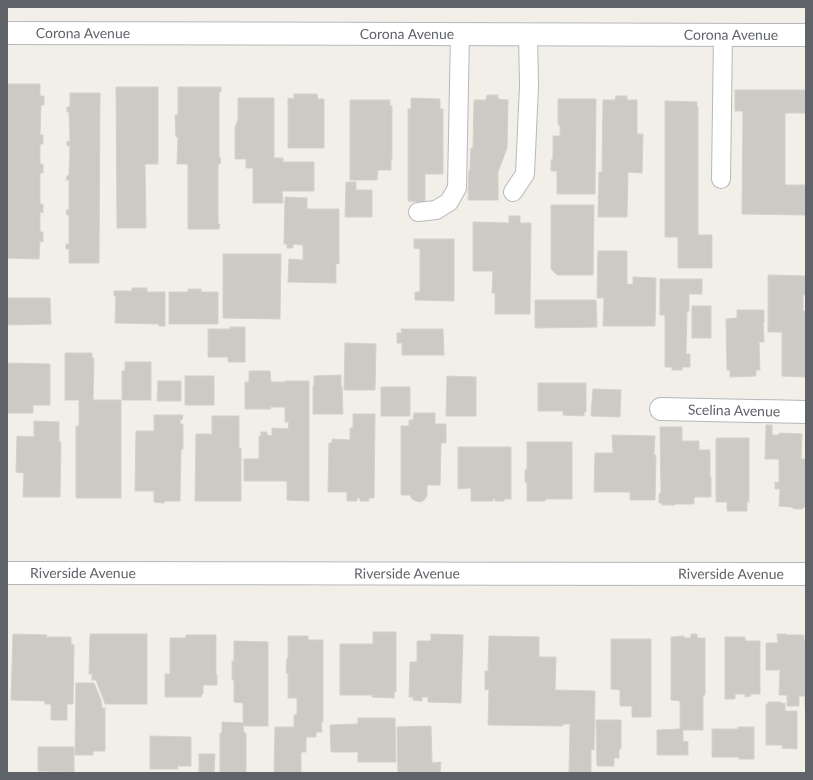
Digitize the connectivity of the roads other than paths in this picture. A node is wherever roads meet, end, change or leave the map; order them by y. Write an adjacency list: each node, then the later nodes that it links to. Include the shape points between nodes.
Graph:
1 (7, 33): 2 (street, Corona Avenue)
2 (460, 34): 3 (street, Corona Avenue); 8 (lane, via 458,188 449,202 436,210)
3 (528, 34): 4 (street, Corona Avenue); 7 (lane, via 529,86 525,174)
4 (723, 35): 5 (street, Corona Avenue); 6 (lane)
5 (806, 35)
6 (721, 179)
7 (513, 192)
8 (418, 212)
9 (661, 409): 10 (street, Scelina Avenue)
10 (806, 412)
11 (7, 573): 12 (street, Riverside Avenue)
12 (806, 574)

